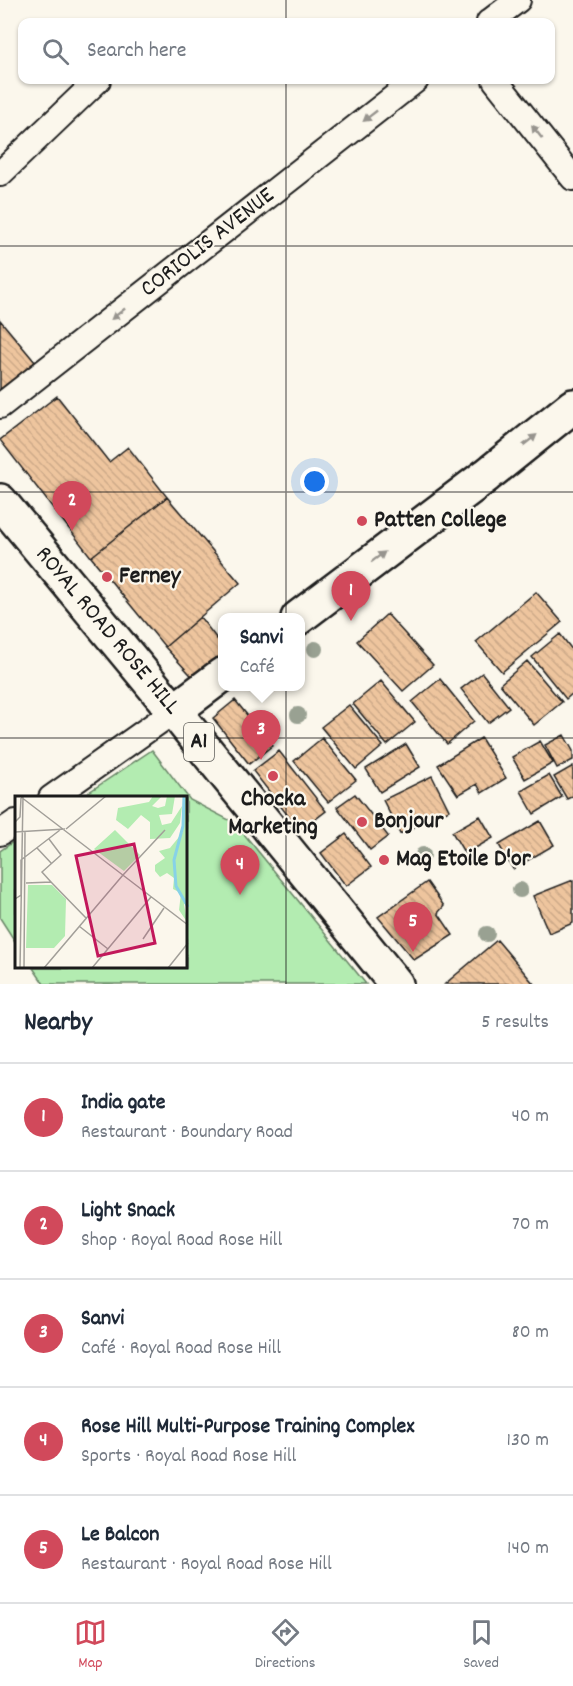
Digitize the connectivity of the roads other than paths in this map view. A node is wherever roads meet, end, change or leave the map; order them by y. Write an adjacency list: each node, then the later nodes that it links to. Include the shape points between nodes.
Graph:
1 (518, 0): 2 (street)
2 (494, 18)
3 (94, 84): 6 (street)
4 (411, 84): 8 (street, CORIOLIS AVENUE, one-way to 8)
5 (498, 84): 7 (street, one-way to 5)
6 (0, 174)
7 (573, 178)
8 (0, 406)
9 (573, 406): 11 (main road, one-way to 9)
10 (0, 501): 13 (main road, ROYAL ROAD ROSE HILL / A1)
11 (305, 613)
12 (218, 678): 13 (main road)
13 (174, 711): 14 (street); 17 (main road, ROYAL ROAD ROSE HILL / A1)
14 (54, 796)
15 (15, 823): 16 (street)
16 (0, 833)
17 (396, 984)

